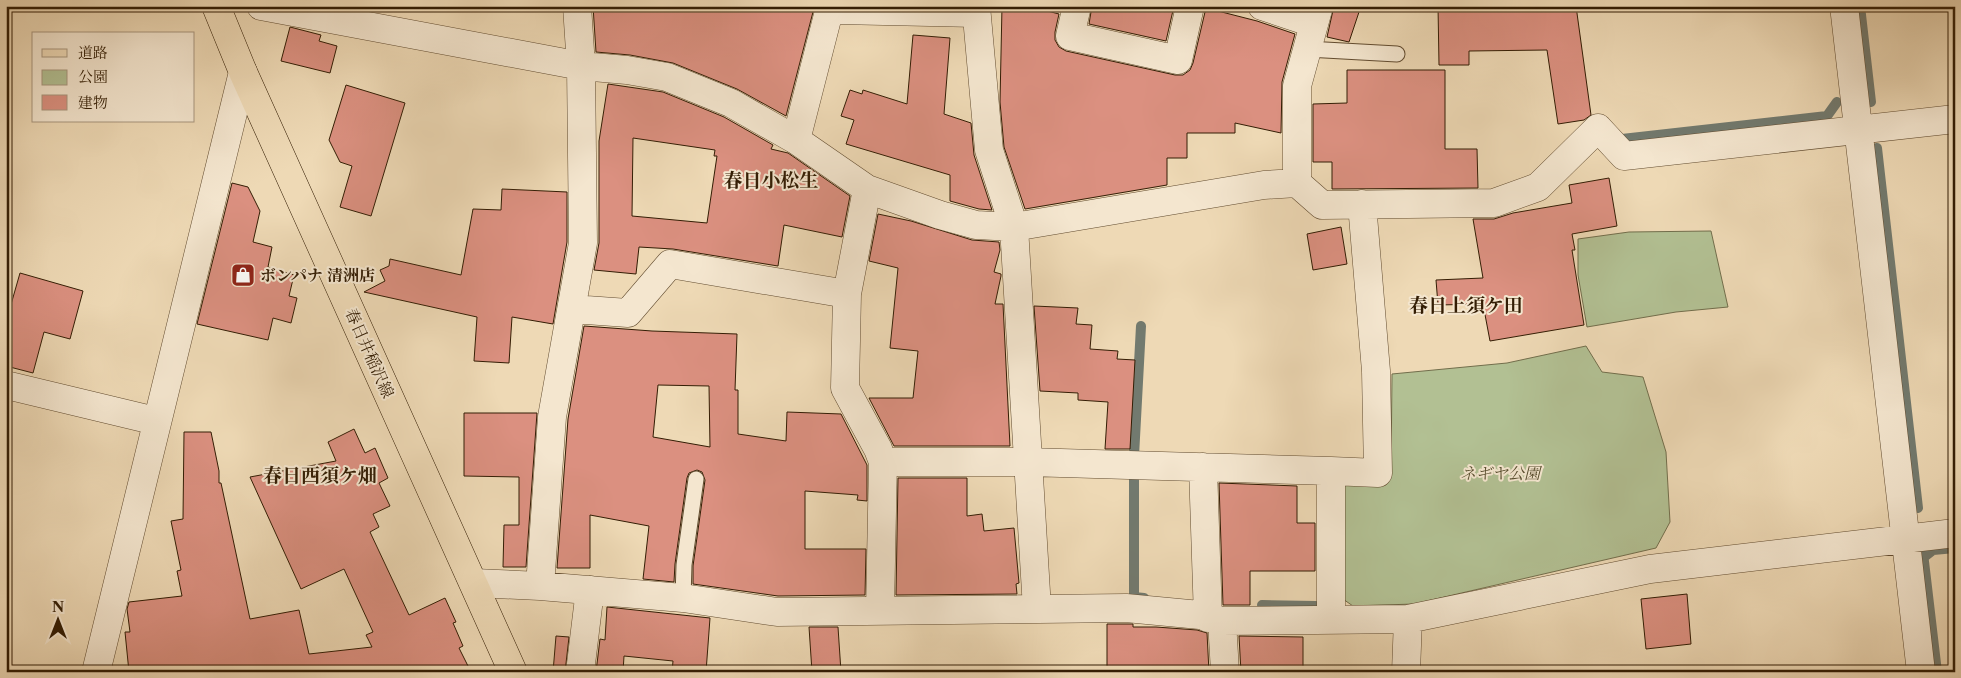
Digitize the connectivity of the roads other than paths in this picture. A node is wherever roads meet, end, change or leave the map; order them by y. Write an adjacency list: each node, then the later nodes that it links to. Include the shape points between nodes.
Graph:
1 (217, 6): 12 (main road, 春日井稲沢線)
2 (261, 6): 11 (street)
3 (577, 6): 11 (street)
4 (1076, 6): 5 (street, via 1070,36 1178,60)
5 (1190, 6)
6 (1262, 6): 9 (street)
7 (1844, 6): 14 (street)
8 (976, 10): 15 (street, via 838,10 828,16); 19 (street, via 989,150)
9 (1313, 26): 10 (lane); 16 (street, via 1297,86)
10 (1397, 54)
11 (581, 66): 15 (street, via 667,78 731,103); 21 (street, via 583,243)
12 (244, 72): 23 (street); 31 (main road, 春日井稲沢線)
13 (1955, 119): 14 (street)
14 (1858, 130): 18 (street, via 1624,156 1598,128 1538,187 1494,202); 30 (street)
15 (796, 140): 17 (street)
16 (1297, 182): 18 (street, via 1322,205); 19 (street)
17 (867, 189): 19 (street, via 976,225); 20 (street)
18 (1362, 204): 27 (street, via 1376,371 1378,473)
19 (1014, 227): 25 (street)
20 (847, 294): 21 (street, via 670,264 628,313); 24 (street, via 845,388)
21 (572, 309): 32 (street, via 552,417)
22 (6, 385): 23 (street)
23 (156, 421): 40 (street)
24 (883, 462): 25 (street); 36 (street)
25 (1027, 462): 26 (street); 35 (street)
26 (1203, 467): 27 (street); 37 (street)
27 (1331, 471): 39 (street)
28 (696, 479): 34 (lane, via 684,565)
29 (1955, 533): 30 (street)
30 (1906, 539): 38 (street, via 1650,569); 45 (street)
31 (474, 583): 32 (street); 41 (main road, 春日井稲沢線)
32 (540, 586): 33 (street)
33 (590, 590): 34 (street); 42 (street)
34 (683, 598): 36 (street, via 777,612)
35 (1037, 609): 36 (street); 37 (street, via 1126,608)
36 (880, 611)
37 (1215, 619): 39 (street); 43 (street)
38 (1408, 619): 39 (street); 44 (street)
39 (1331, 620)
40 (96, 672)
41 (513, 672)
42 (580, 672)
43 (1225, 672)
44 (1406, 672)
45 (1921, 672)

